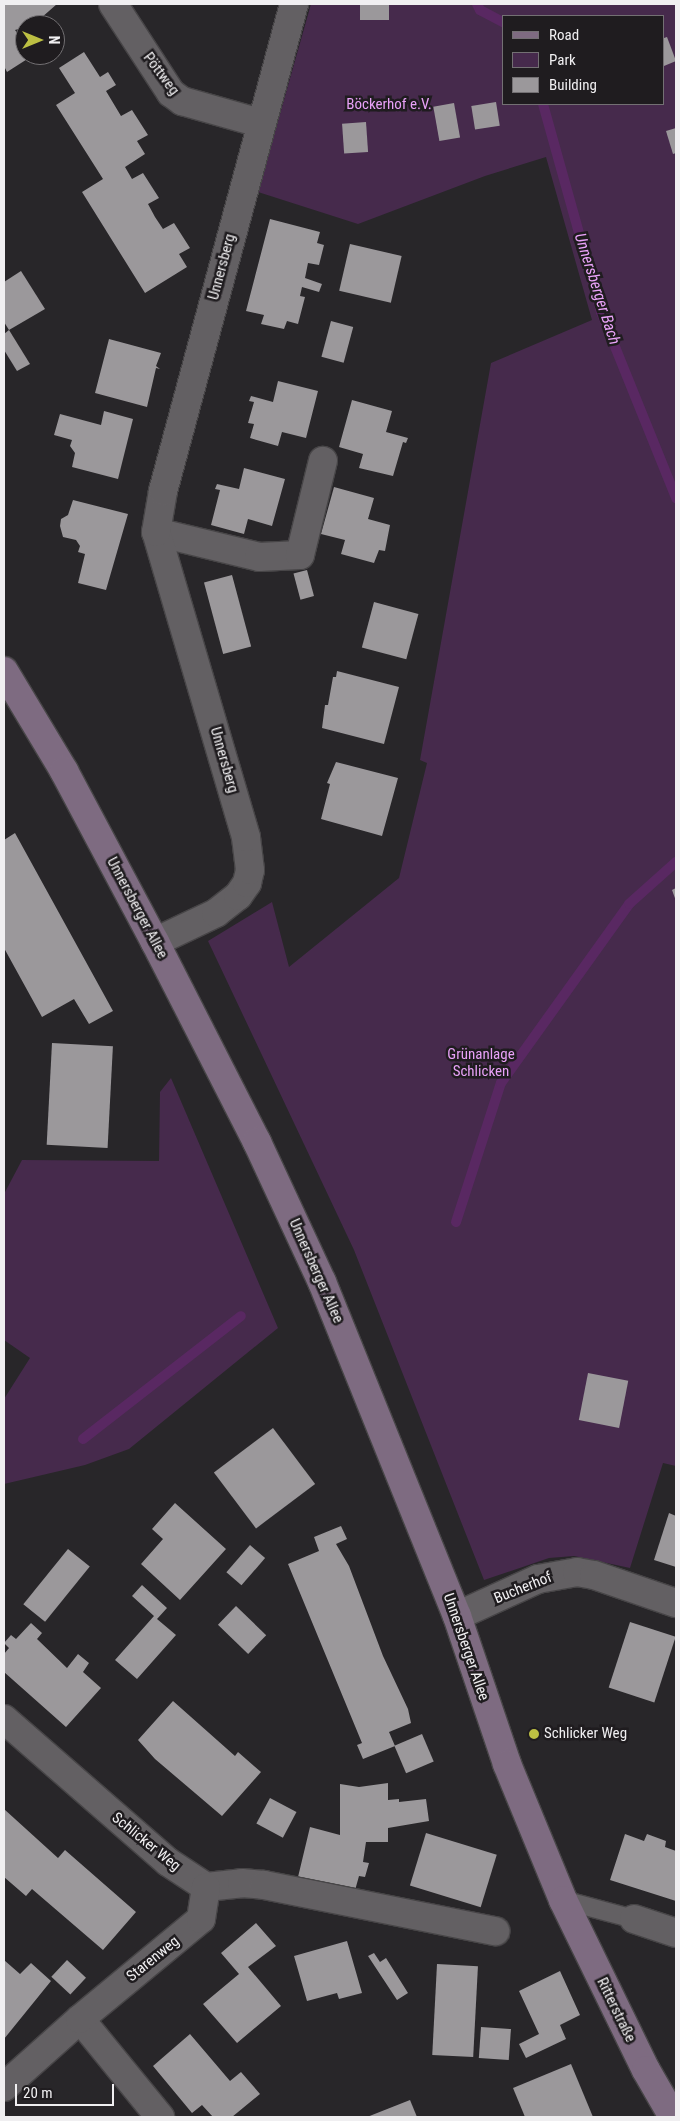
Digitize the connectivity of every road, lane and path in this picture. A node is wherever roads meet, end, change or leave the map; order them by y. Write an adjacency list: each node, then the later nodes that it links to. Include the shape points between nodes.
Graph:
1 (113, 4): 3 (street, Pöttweg, via 171,93 182,101)
2 (294, 4): 3 (street, Unnersberg)
3 (260, 123): 5 (street, Unnersberg)
4 (323, 461): 5 (street, via 300,555 259,557)
5 (156, 532): 7 (street, Unnersberg, via 246,837 250,870 247,883 238,896 216,913)
6 (4, 671): 7 (main road, Unnersberger Allee, via 64,771)
7 (155, 942): 9 (main road, Unnersberger Allee, via 322,1282)
8 (676, 1603): 9 (street, Bucherhof, via 577,1572 538,1579)
9 (457, 1616): 12 (main road, Unnersberger Allee, via 506,1764)
10 (4, 1719): 11 (street, Schlicker Weg, via 168,1862)
11 (206, 1887): 14 (street, via 242,1883 264,1885); 16 (street, Starenweg, via 201,1920)
12 (563, 1900): 13 (lane); 19 (main road, Ritterstraße, via 646,2070)
13 (634, 1919): 15 (street)
14 (494, 1931)
15 (676, 1933)
16 (80, 2019): 17 (street, Starenweg); 18 (street)
17 (4, 2087)
18 (160, 2117)
19 (673, 2117)

